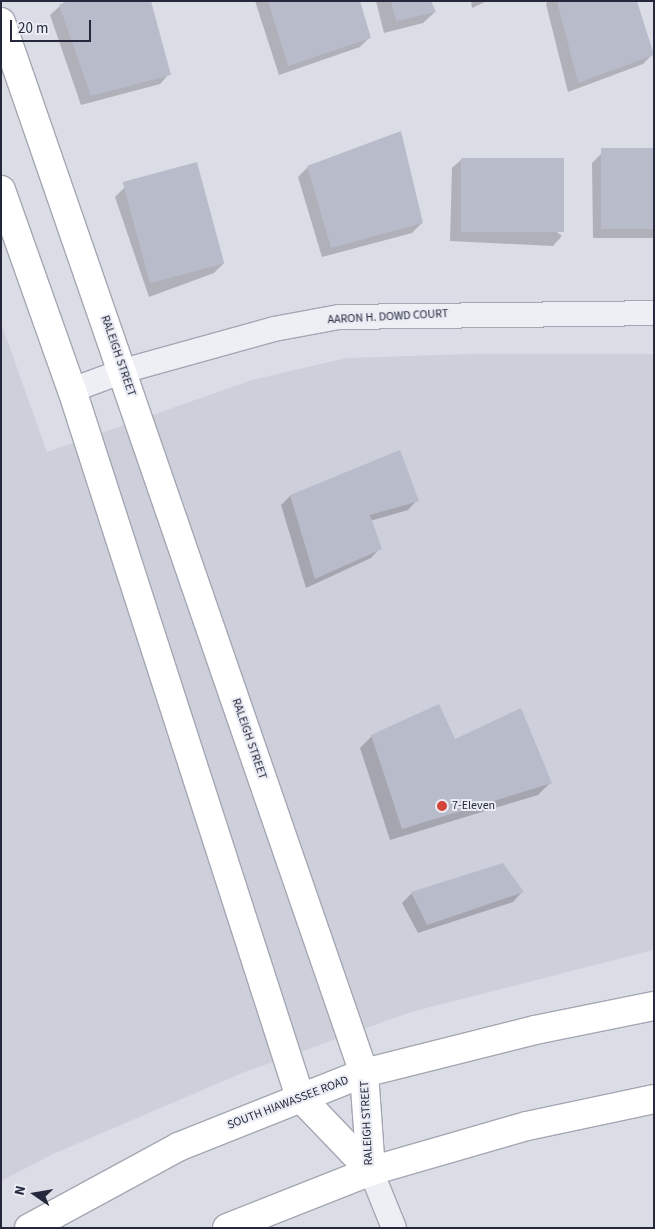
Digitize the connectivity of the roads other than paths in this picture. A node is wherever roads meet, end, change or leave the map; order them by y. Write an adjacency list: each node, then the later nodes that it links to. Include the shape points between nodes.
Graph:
1 (1, 22): 4 (street, RALEIGH STREET)
2 (1, 190): 5 (street, RALEIGH STREET)
3 (654, 312): 4 (street, AARON H. DOWD COURT, via 339,317 274,329)
4 (123, 371): 5 (street, AARON H. DOWD COURT); 7 (street, RALEIGH STREET)
5 (72, 390): 8 (street, RALEIGH STREET)
6 (654, 1006): 7 (street, SOUTH HIAWASSEE ROAD, via 535,1030)
7 (364, 1073): 8 (street, SOUTH HIAWASSEE ROAD); 10 (street, RALEIGH STREET)
8 (300, 1097): 10 (street, RALEIGH STREET); 11 (street, SOUTH HIAWASSEE ROAD, via 178,1146)
9 (654, 1099): 10 (street, via 527,1126)
10 (371, 1171): 12 (street); 13 (street)
11 (29, 1228)
12 (228, 1228)
13 (394, 1228)

